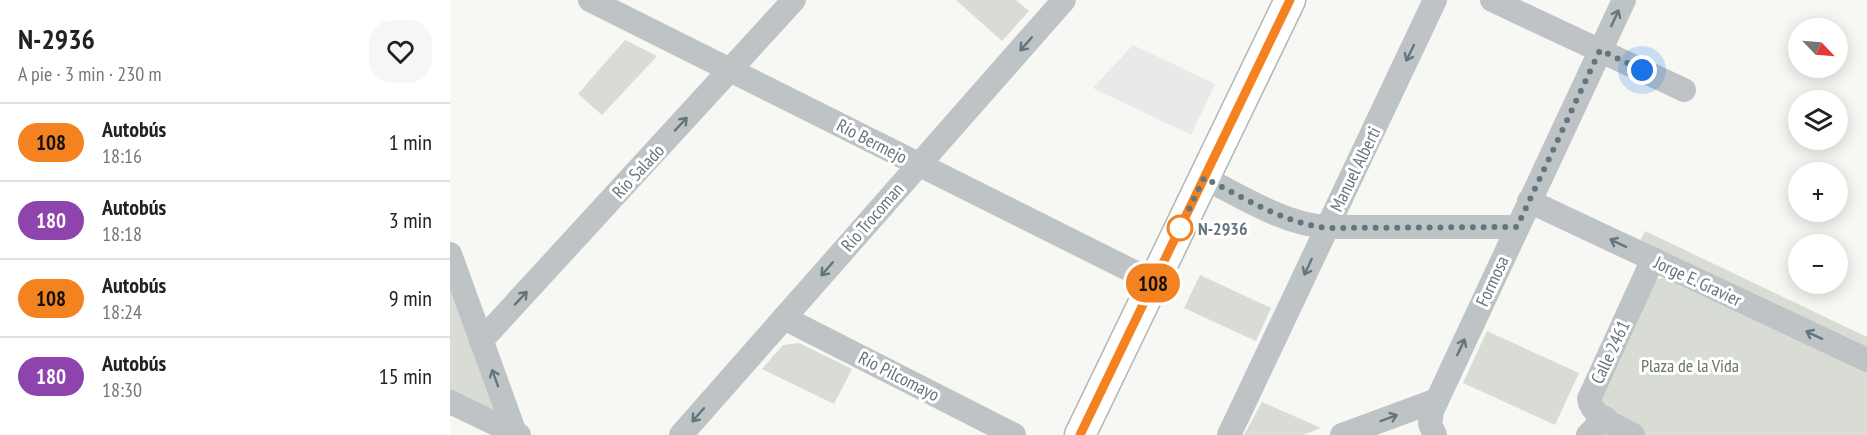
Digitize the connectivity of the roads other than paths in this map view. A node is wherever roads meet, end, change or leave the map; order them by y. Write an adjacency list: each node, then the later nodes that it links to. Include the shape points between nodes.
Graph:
1 (590, 0): 9 (street, Río Bermejo)
2 (794, 0): 9 (street, Río Salado)
3 (1064, 0): 11 (street, Río Trocoman, one-way to 11)
4 (1290, 0): 12 (main road)
5 (1436, 0): 15 (street, Manuel Alberti, one-way to 15)
6 (1492, 0): 8 (street)
7 (1624, 0): 8 (street, Formosa, one-way to 7)
8 (1600, 50): 10 (street); 13 (street, Formosa)
9 (730, 70): 11 (street, Río Bermejo); 20 (street, Río Salado, one-way to 9)
10 (1684, 90)
11 (918, 165): 18 (street, Río Bermejo); 19 (street, Río Trocoman, one-way to 19)
12 (1204, 178): 15 (street, via 1290,220); 18 (main road)
13 (1529, 201): 14 (street, Formosa); 17 (street, Jorge E. Gravier, one-way to 13)
14 (1517, 227): 15 (street); 22 (street, Formosa, one-way to 14)
15 (1327, 228): 29 (street, Manuel Alberti, one-way to 29)
16 (450, 254): 20 (street)
17 (1653, 259): 21 (street, Jorge E. Gravier, one-way to 17); 24 (street, Calle 2461, via 1590,395)
18 (1154, 282): 28 (main road)
19 (784, 318): 26 (street, Río Trocoman, one-way to 26); 27 (street, Río Pilcomayo)
20 (481, 342): 25 (street, one-way to 20)
21 (1867, 360)
22 (1437, 400): 30 (street, one-way to 22); 31 (street, via 1430,418)
23 (450, 402): 25 (street)
24 (1596, 427): 32 (street)
25 (517, 434)
26 (681, 435)
27 (1014, 435)
28 (1080, 435)
29 (1229, 435)
30 (1342, 435)
31 (1435, 435)
32 (1633, 435)

